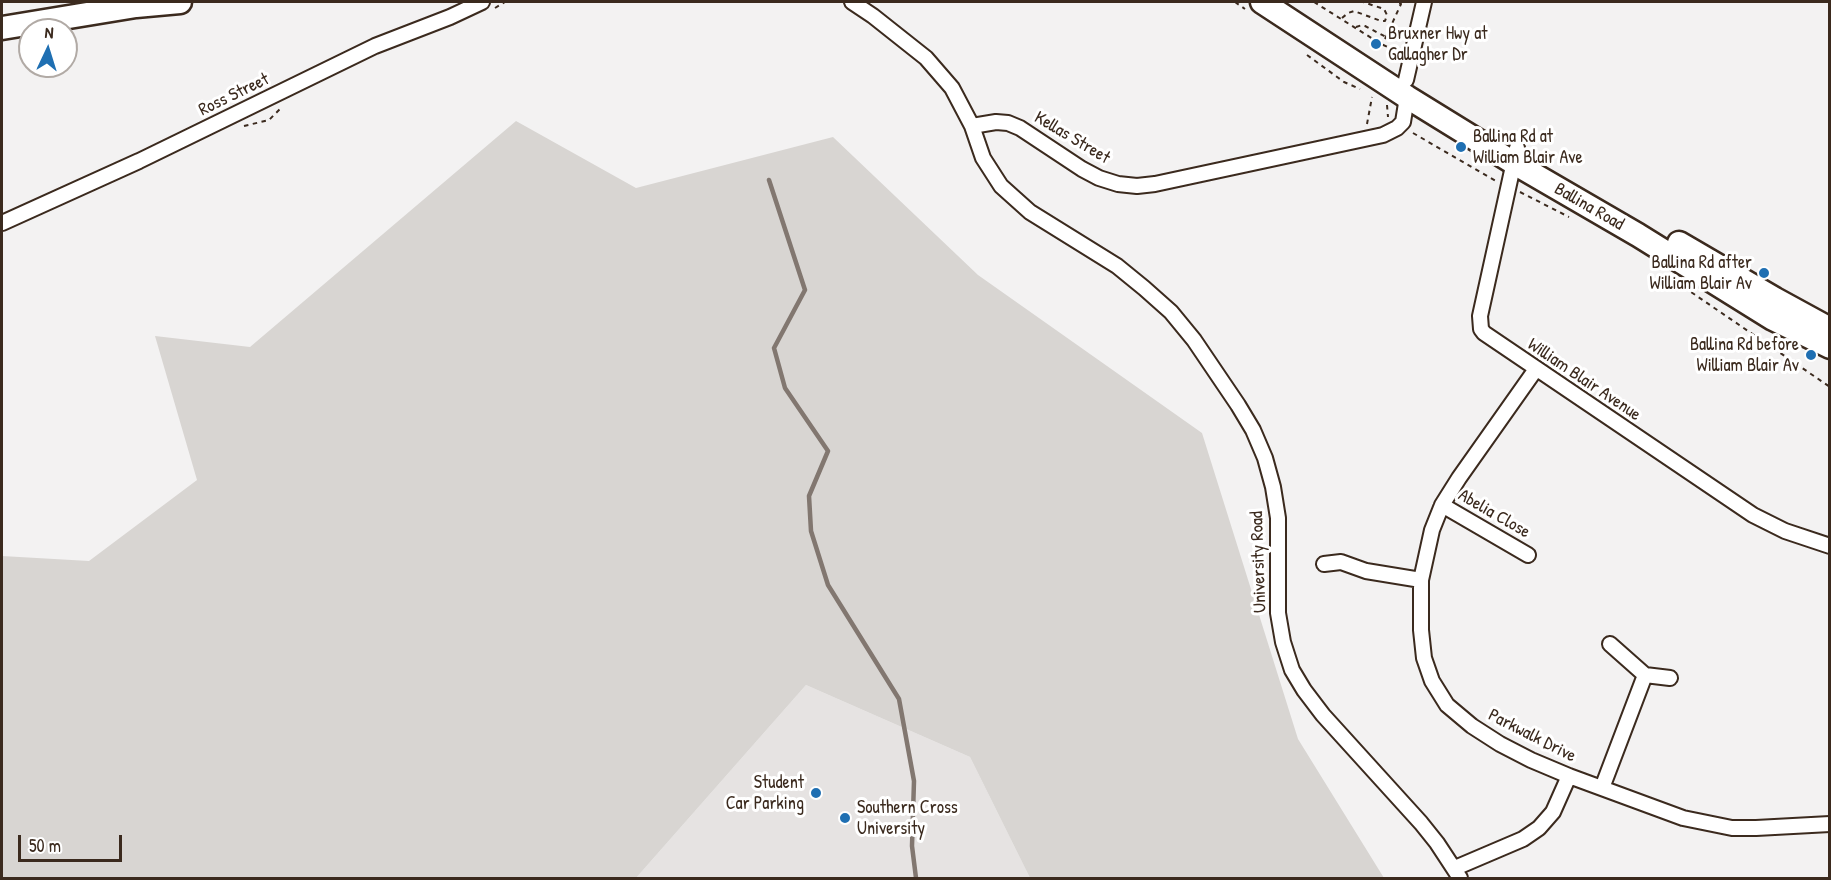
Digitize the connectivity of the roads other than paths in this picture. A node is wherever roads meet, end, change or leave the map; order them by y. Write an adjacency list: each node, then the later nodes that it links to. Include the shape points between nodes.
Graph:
1 (180, 2): 6 (main road)
2 (482, 2): 12 (street, Ross Street, via 375,46)
3 (852, 2): 10 (street, via 926,58 952,88)
4 (1284, 2): 9 (main road, Ballina Road)
5 (1424, 2): 9 (street)
6 (144, 4): 8 (main road)
7 (1253, 5): 9 (main road, Ballina Road)
8 (2, 28)
9 (1406, 89): 10 (street, Kellas Street, via 1403,122 1383,135 1137,186 1099,178 1008,123); 11 (main road, Ballina Road)
10 (972, 126): 27 (street, University Road, via 983,158 1001,186 1030,212 1117,266 1171,312 1238,405 1265,458 1273,487 1278,518 1278,613 1292,670 1323,715 1421,823)
11 (1515, 155): 13 (main road, Ballina Road); 14 (main road, Ballina Road, via 1773,319); 15 (street, William Blair Avenue, via 1480,322 1489,337)
12 (2, 223)
13 (1830, 329)
14 (1830, 347)
15 (1536, 369): 16 (street, Parkwalk Drive); 17 (street, William Blair Avenue, via 1753,515)
16 (1442, 505): 18 (street, Abelia Close); 20 (street, Parkwalk Drive)
17 (1830, 546)
18 (1528, 555)
19 (1324, 564): 20 (street, via 1341,562 1366,571)
20 (1421, 580): 24 (street, Parkwalk Drive, via 1424,658 1432,681 1448,705 1500,744)
21 (1610, 644): 22 (street)
22 (1646, 675): 23 (street); 25 (street)
23 (1671, 678)
24 (1569, 776): 25 (street, Parkwalk Drive); 27 (street, via 1553,812 1539,828)
25 (1602, 788): 26 (street, Parkwalk Drive, via 1683,818 1732,828)
26 (1830, 824)
27 (1457, 873)

